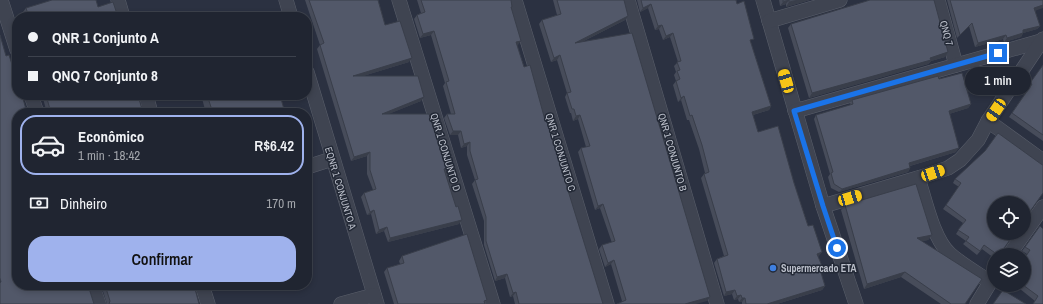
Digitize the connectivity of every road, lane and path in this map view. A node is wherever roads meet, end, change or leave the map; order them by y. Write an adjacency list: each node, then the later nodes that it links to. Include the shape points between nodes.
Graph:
1 (1, 0): 13 (street)
2 (118, 0): 10 (street)
3 (286, 0): 11 (street)
4 (399, 0): 34 (street, QNR 1 CONJUNTO D)
5 (515, 0): 35 (street, QNR 1 CONJUNTO C)
6 (628, 0): 36 (street, QNR 1 CONJUNTO B)
7 (763, 0): 12 (street)
8 (840, 0): 12 (street)
9 (938, 0): 15 (street, QNQ 7)
10 (122, 12)
11 (290, 12)
12 (769, 21): 17 (street)
13 (12, 34)
14 (1042, 40): 15 (street); 18 (street)
15 (956, 65): 17 (street)
16 (312, 89): 19 (street, EQNR 1 CONJUNTO A)
17 (794, 111): 23 (street)
18 (988, 121): 20 (street); 22 (street, via 978,140 960,160 948,168)
19 (332, 159): 21 (street); 30 (street, EQNR 1 CONJUNTO A)
20 (1043, 161)
21 (312, 165)
22 (918, 178): 23 (street); 26 (street, via 937,236 943,246 950,254)
23 (823, 206): 37 (street)
24 (1043, 207): 25 (street)
25 (1014, 248)
26 (987, 276)
27 (987, 287): 38 (street)
28 (94, 290): 31 (street)
29 (204, 290): 32 (street)
30 (375, 299): 33 (street)
31 (98, 304)
32 (208, 304)
33 (342, 304)
34 (493, 304)
35 (608, 304)
36 (717, 304)
37 (856, 304)
38 (977, 304)

